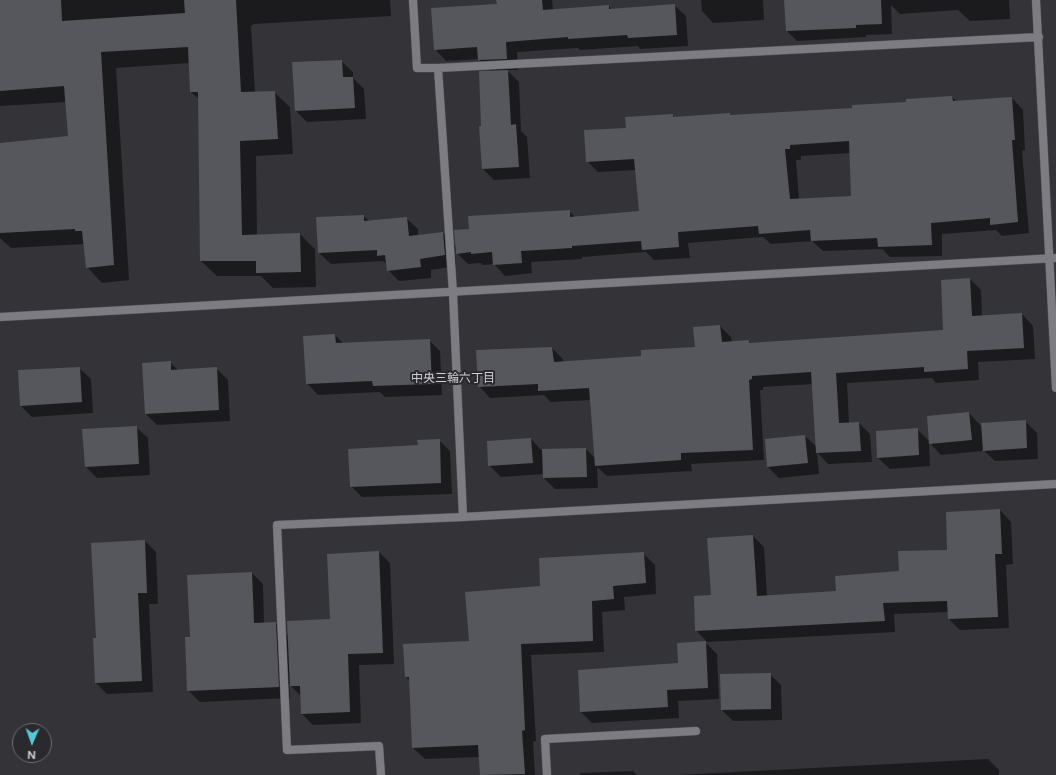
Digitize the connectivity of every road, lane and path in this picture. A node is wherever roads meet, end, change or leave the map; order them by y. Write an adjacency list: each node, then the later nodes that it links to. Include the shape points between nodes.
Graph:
1 (413, 0): 4 (street, via 417,68)
2 (1036, 0): 3 (street)
3 (1039, 37): 4 (street); 5 (street)
4 (438, 68): 6 (street)
5 (1052, 258): 6 (street); 8 (street)
6 (452, 293): 7 (street); 10 (street)
7 (0, 317)
8 (1056, 388)
9 (1056, 484): 10 (street)
10 (463, 516): 12 (street, via 277,525 287,750 379,746)
11 (696, 731): 13 (street, via 545,738)
12 (381, 775)
13 (547, 775)

